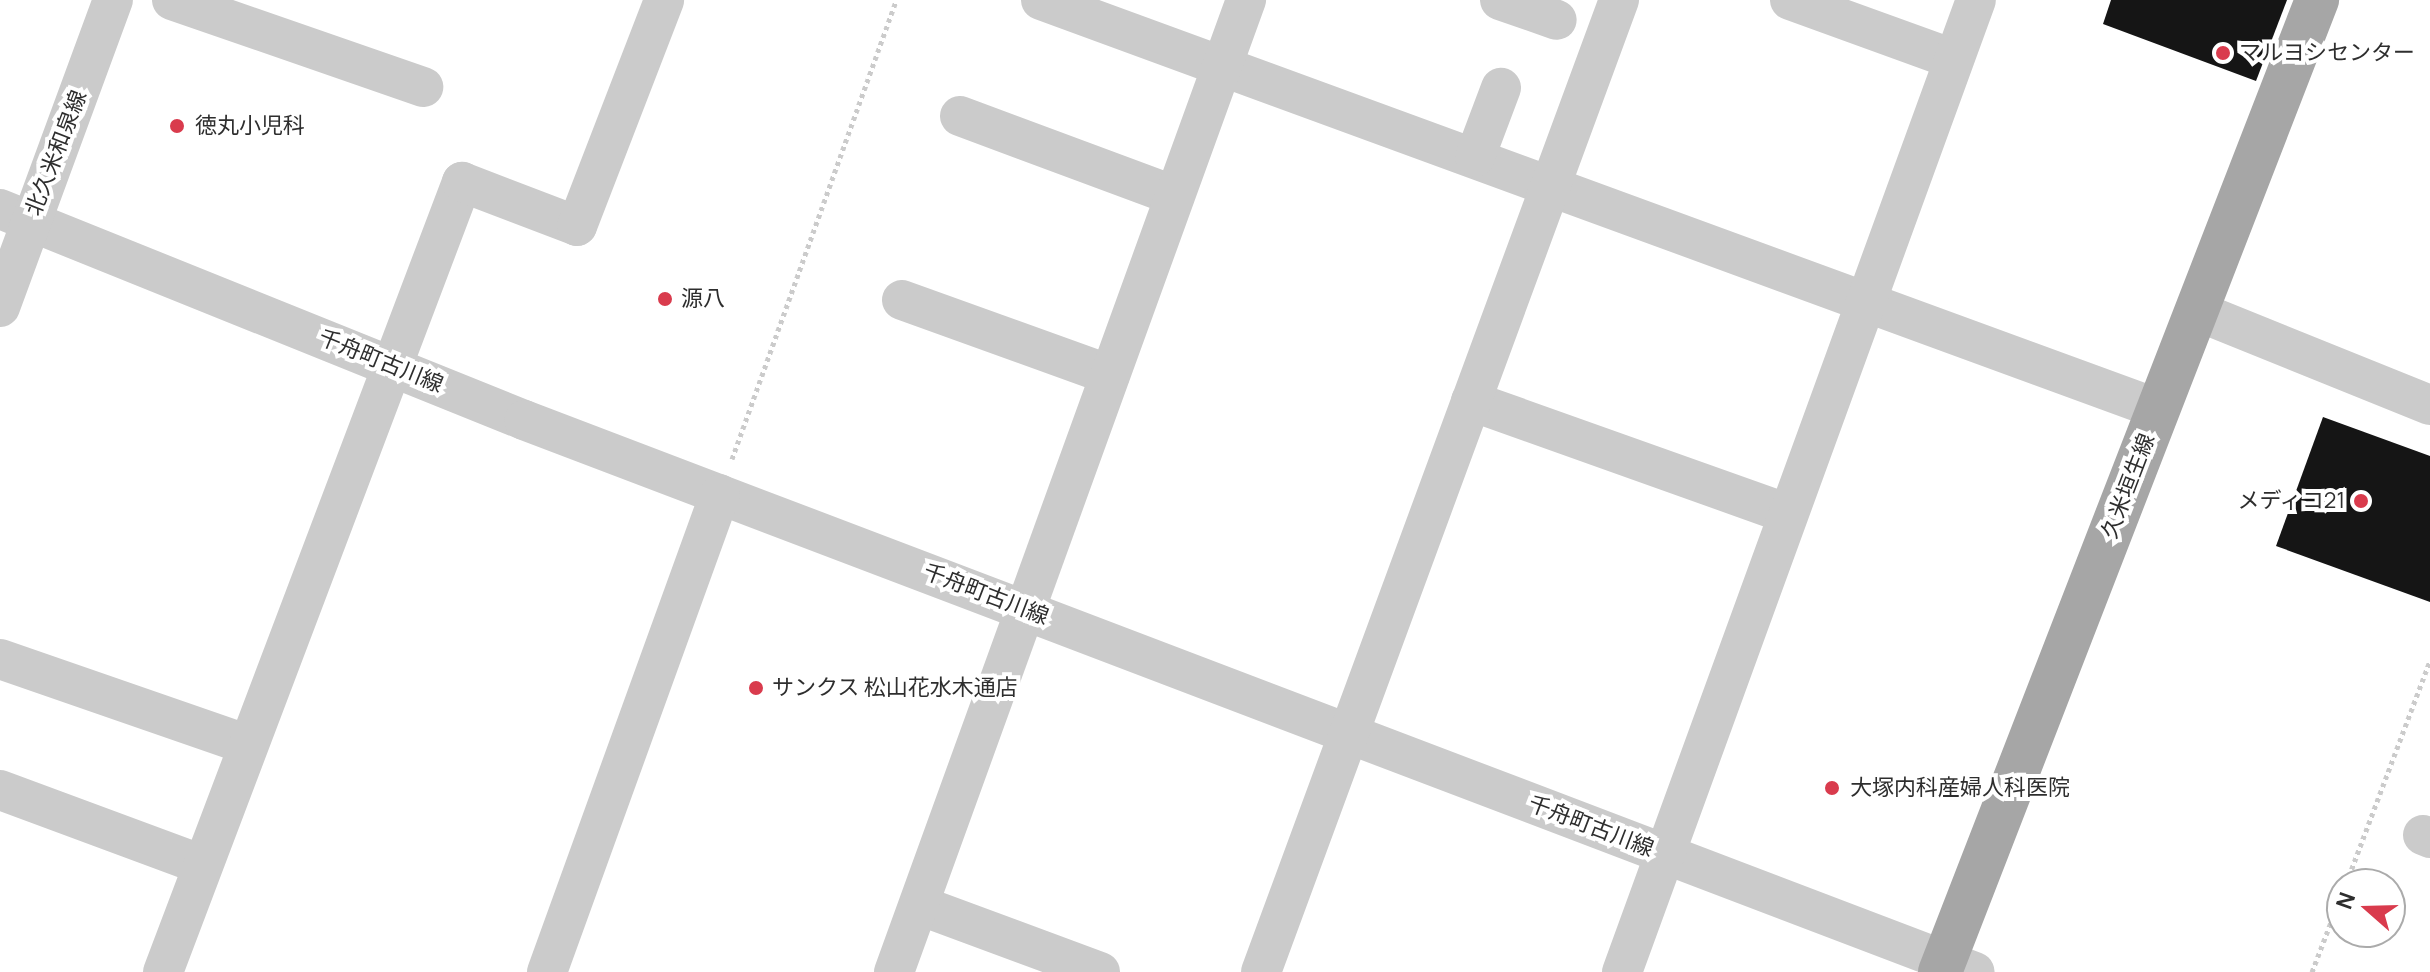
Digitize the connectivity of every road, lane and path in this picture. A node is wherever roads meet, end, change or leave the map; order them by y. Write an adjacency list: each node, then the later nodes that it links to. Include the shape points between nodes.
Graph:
1 (113, 0): 21 (street, 北久米和泉線)
2 (172, 0): 15 (street)
3 (664, 0): 26 (street, via 577,226 462,182)
4 (896, 0): 31 (path)
5 (1041, 0): 14 (street)
6 (1246, 0): 14 (street)
7 (1500, 0): 12 (street)
8 (1619, 0): 19 (street)
9 (1790, 0): 13 (street)
10 (1976, 0): 13 (street)
11 (2317, 0): 25 (main road, 久米垣生線)
12 (1557, 20)
13 (1953, 59): 22 (street)
14 (1222, 64): 18 (street); 20 (street)
15 (423, 87)
16 (1501, 88): 18 (street)
17 (960, 116): 20 (street)
18 (1475, 157): 19 (street)
19 (1551, 184): 22 (street); 28 (street)
20 (1175, 196): 27 (street)
21 (15, 214): 24 (street, 北久米和泉線); 26 (street, 千舟町古川線)
22 (1863, 298): 30 (street); 32 (street)
23 (902, 300): 27 (street)
24 (0, 307)
25 (2197, 311): 29 (street); 30 (main road, 久米垣生線)
26 (391, 365): 31 (street, 千舟町古川線); 37 (street)
27 (1110, 375): 33 (street)
28 (1471, 401): 32 (street); 36 (street)
29 (2430, 405)
30 (2158, 409): 44 (main road, 久米垣生線)
31 (720, 494): 33 (street, 千舟町古川線); 46 (street)
32 (1786, 513): 39 (street)
33 (1025, 609): 36 (street, 千舟町古川線); 42 (street)
34 (0, 659): 37 (street)
35 (2430, 660): 41 (path)
36 (1348, 733): 39 (street, 千舟町古川線); 49 (street)
37 (248, 745): 40 (street)
38 (0, 790): 40 (street)
39 (1665, 854): 44 (street, 千舟町古川線); 50 (street)
40 (203, 865): 45 (street)
41 (2352, 868)
42 (919, 905): 47 (street); 48 (street)
43 (2326, 935): 51 (path)
44 (1953, 968)
45 (163, 972)
46 (547, 972)
47 (894, 972)
48 (1100, 972)
49 (1261, 972)
50 (1622, 972)
51 (2312, 972)

